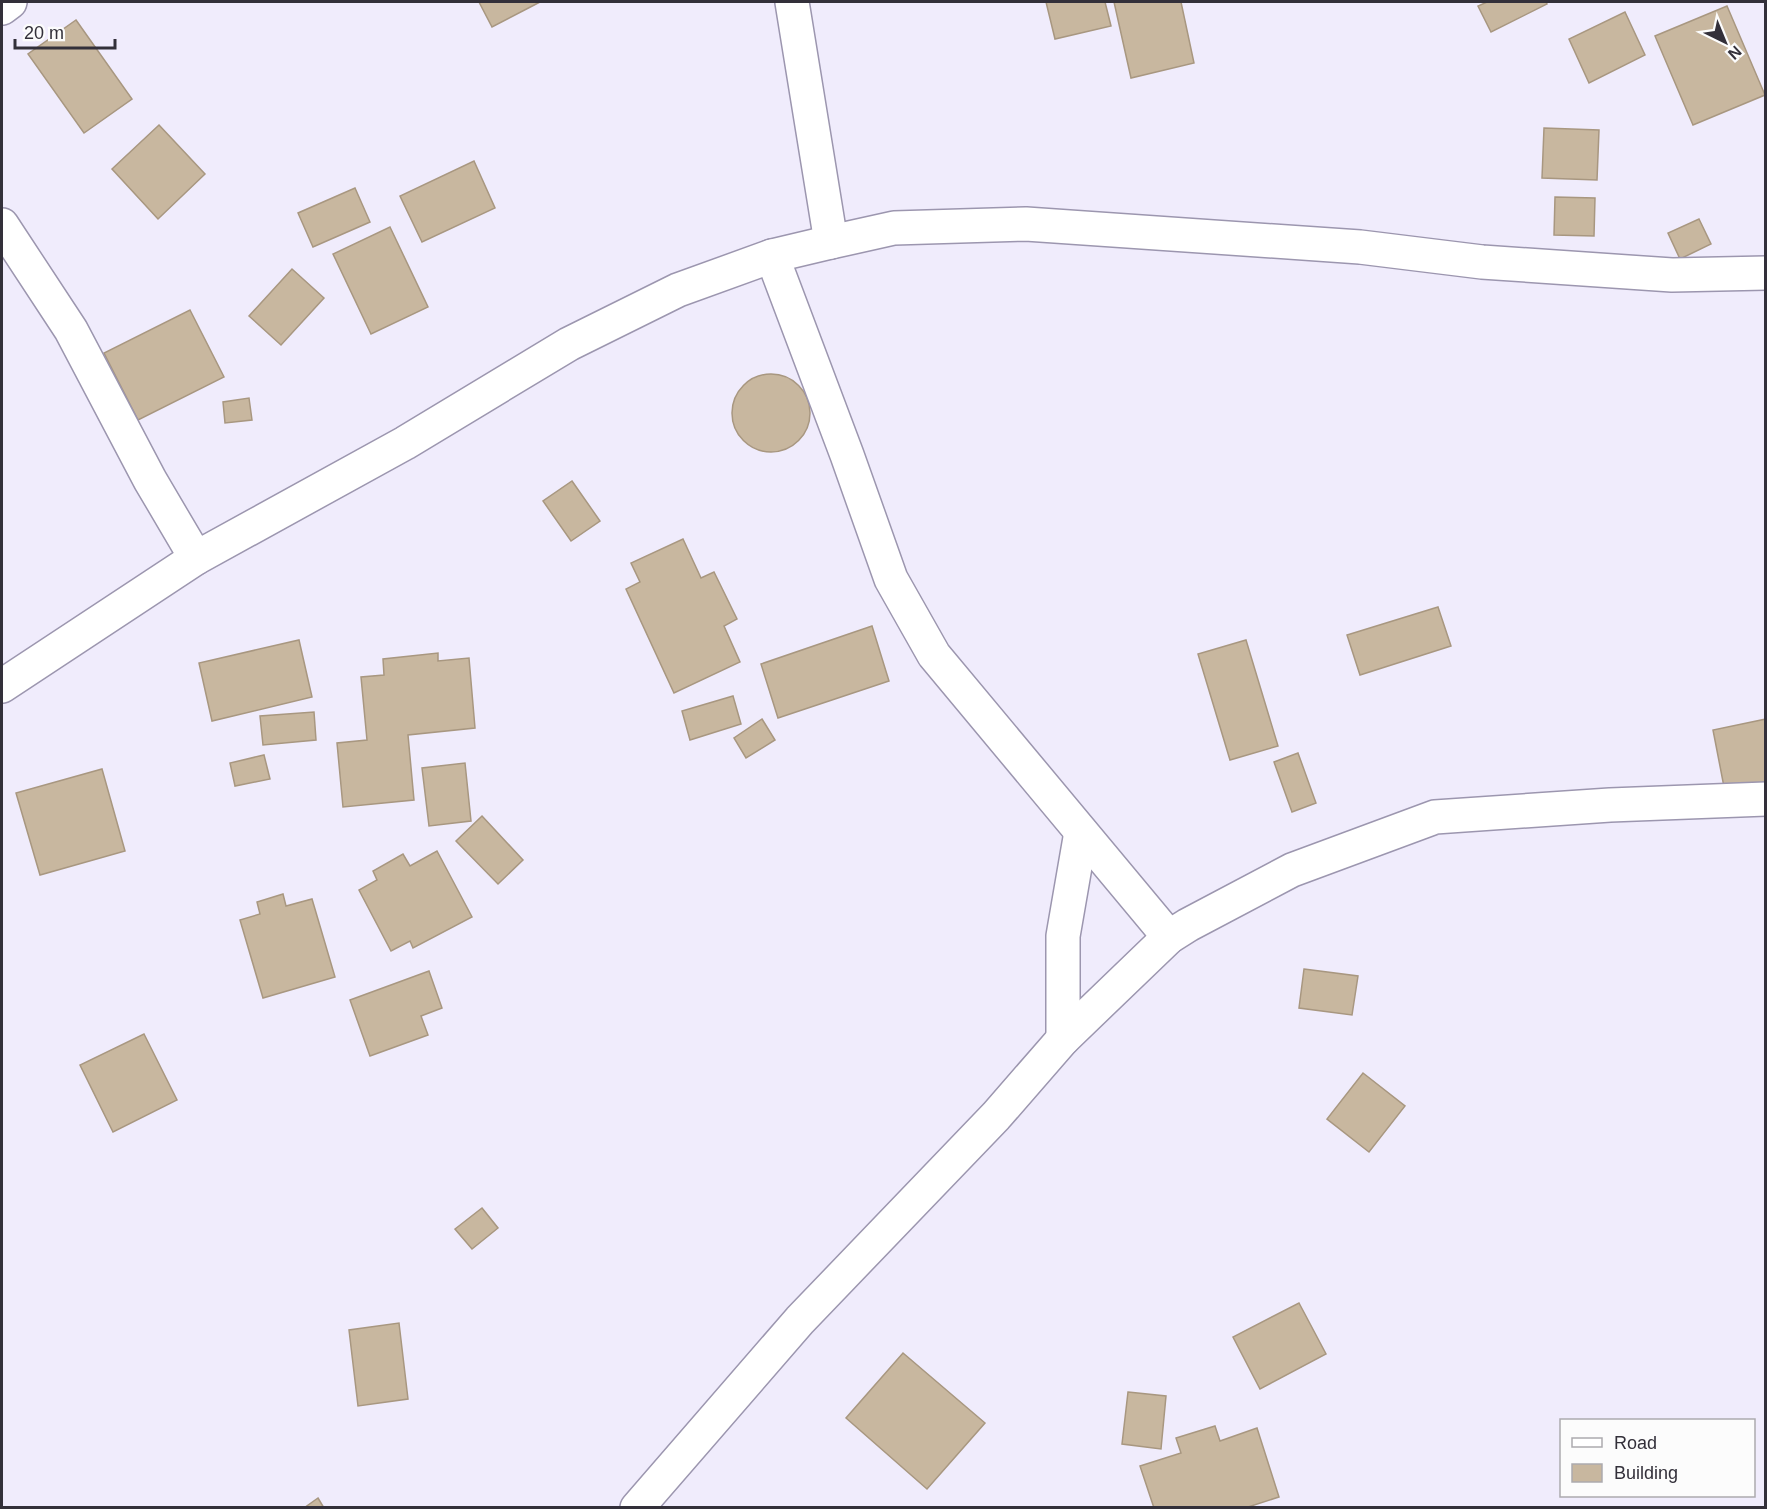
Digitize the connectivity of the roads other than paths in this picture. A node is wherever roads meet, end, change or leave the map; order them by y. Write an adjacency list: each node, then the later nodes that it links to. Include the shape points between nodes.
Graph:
1 (10, 2): 3 (street)
2 (792, 2): 5 (street)
3 (2, 8)
4 (2, 225): 8 (street, via 71,330)
5 (831, 242): 6 (street); 7 (street, via 894,228 1026,224 1360,247 1482,262 1672,275)
6 (772, 256): 8 (street, via 678,290 569,344 405,443); 11 (street, via 891,579 934,655)
7 (1766, 273)
8 (196, 558): 9 (street)
9 (2, 686)
10 (1766, 799): 12 (street, via 1435,817 1292,870)
11 (1081, 832): 12 (street); 13 (street, via 1063,936)
12 (1168, 938): 13 (street)
13 (1063, 1039): 14 (street, via 996,1116 800,1320)
14 (637, 1508)

